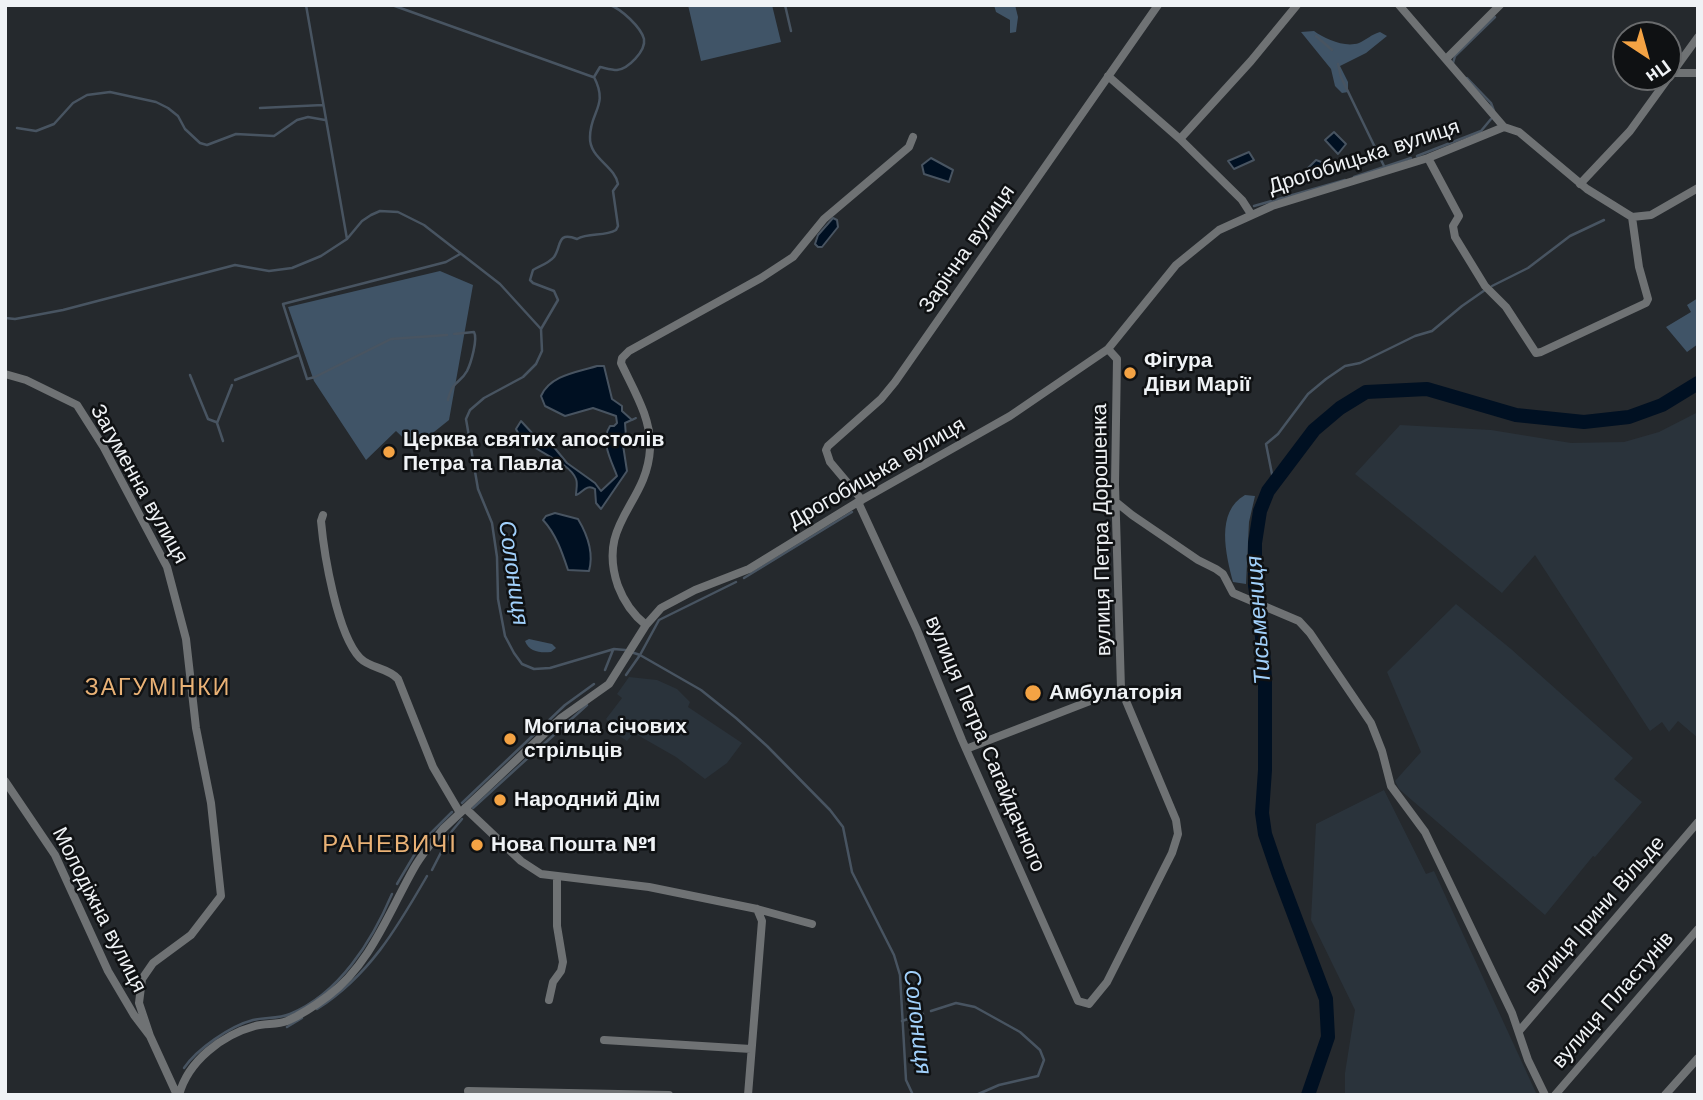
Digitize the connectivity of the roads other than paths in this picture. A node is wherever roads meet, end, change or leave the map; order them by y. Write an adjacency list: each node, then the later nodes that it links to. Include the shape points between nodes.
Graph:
1 (1157, 5): 8 (street, Зарічна вулиця)
2 (1297, 5): 12 (street)
3 (1399, 5): 7 (street)
4 (1500, 5): 7 (street)
5 (1698, 37): 6 (street)
6 (1682, 58)
7 (1446, 59): 10 (street)
8 (1108, 76): 12 (street); 20 (street, Зарічна вулиця, via 895,382 828,446 830,462)
9 (1658, 91): 14 (street, via 1630,131)
10 (1504, 127): 13 (street, Дрогобицька вулиця); 14 (street, via 1519,132)
11 (913, 137): 23 (street, via 909,147 824,219 793,257 622,358 648,427 650,451 645,474 616,529 612,562 626,603)
12 (1180, 139): 16 (street)
13 (1428, 158): 16 (street, Дрогобицька вулиця); 17 (street, via 1459,216 1453,226 1455,237 1536,353 1646,303)
14 (1580, 184): 17 (street)
15 (1698, 188): 17 (street, via 1651,215)
16 (1251, 214): 18 (street, Дрогобицька вулиця, via 1219,230 1176,265)
17 (1632, 217)
18 (1108, 349): 20 (street, Дрогобицька вулиця, via 1010,416); 21 (street, вулиця Петра Дорошенка, via 1117,359)
19 (5, 374): 36 (street, Загуменна вулиця, via 77,405 163,558 186,639 221,896 191,935 153,963 142,979 139,1003)
20 (860, 501): 23 (street, Дрогобицька вулиця, via 749,569 670,602); 25 (street, вулиця Петра Сагайдачного)
21 (1116, 502): 24 (street, вулиця Петра Дорошенка); 35 (street, via 1223,574 1233,593 1298,621 1310,633 1371,723 1391,786 1425,832)
22 (323, 514): 27 (street, via 326,569 348,639 360,658 398,679 433,767)
23 (646, 625): 27 (street, Дрогобицька вулиця, via 606,688 561,718)
24 (1121, 690): 25 (street); 34 (street, вулиця Петра Дорошенка, via 1178,834 1102,990 1089,1004)
25 (966, 749): 34 (street, вулиця Петра Сагайдачного)
26 (5, 781): 36 (street, Молодіжна вулиця, via 48,843 114,982)
27 (463, 811): 29 (street, via 528,867); 41 (street, Дрогобицька вулиця, via 415,866 378,936 341,984 288,1021 252,1026 218,1044 195,1063)
28 (1698, 822): 35 (street, вулиця Ірини Вільде)
29 (557, 877): 30 (street, via 649,887); 33 (street, via 563,967)
30 (757, 909): 31 (street); 38 (street, via 762,921)
31 (812, 923)
32 (1698, 929): 45 (street, вулиця Пластунів)
33 (549, 1000)
34 (1078, 1001)
35 (1520, 1030): 44 (street)
36 (150, 1036): 41 (street, Молодіжна вулиця)
37 (604, 1040): 38 (street)
38 (751, 1049): 43 (street)
39 (1698, 1058): 46 (street)
40 (468, 1091): 42 (street)
41 (178, 1095)
42 (669, 1095)
43 (748, 1095)
44 (1545, 1095)
45 (1555, 1095)
46 (1665, 1095)

